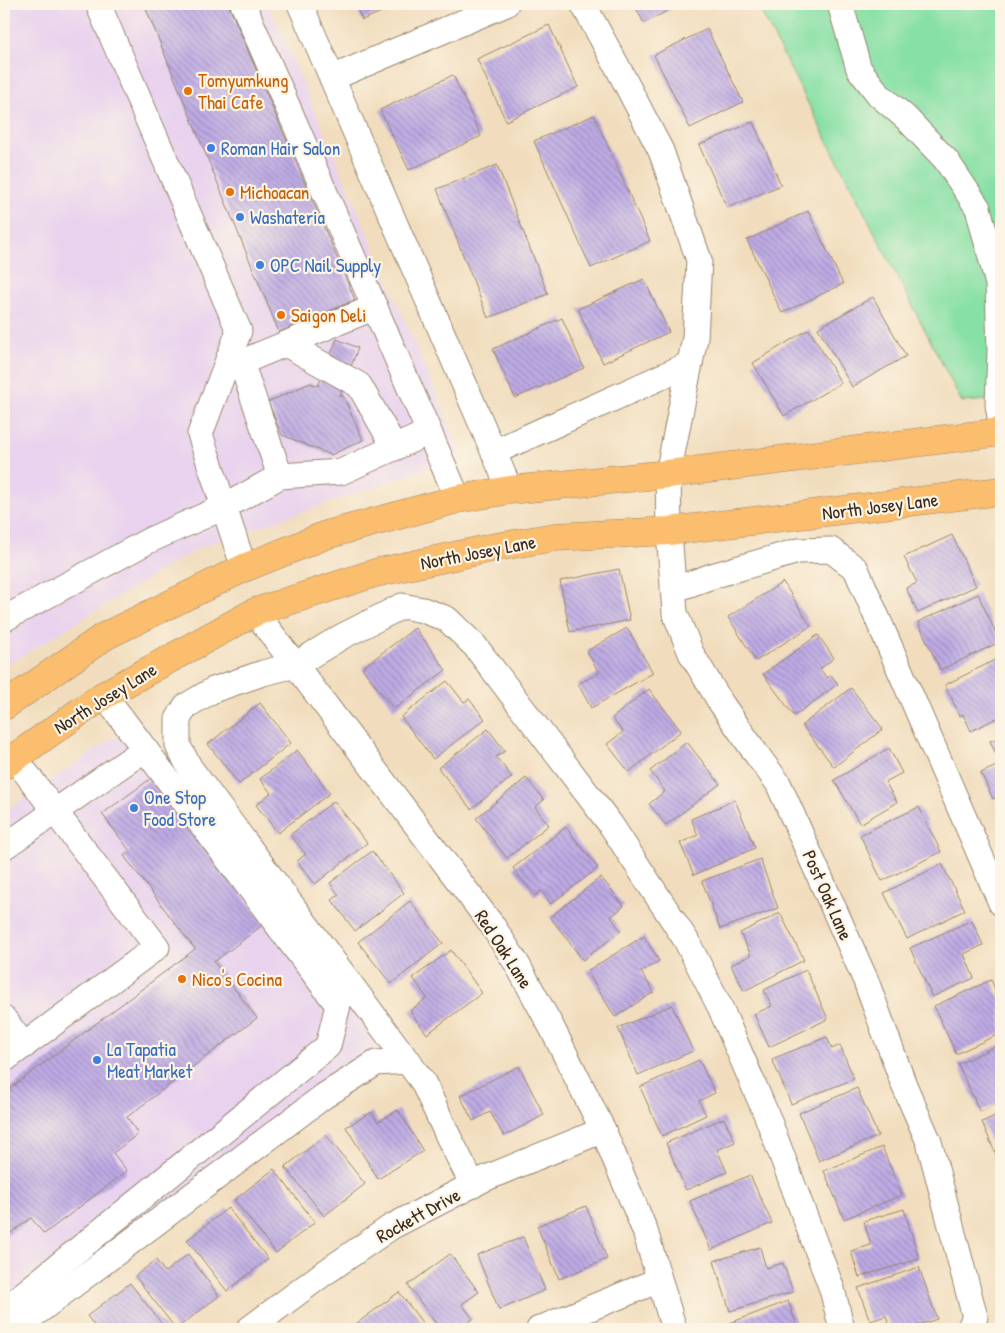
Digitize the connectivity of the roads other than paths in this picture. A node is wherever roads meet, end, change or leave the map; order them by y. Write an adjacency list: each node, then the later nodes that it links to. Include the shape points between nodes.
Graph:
1 (98, 4): 11 (street, via 240,331)
2 (243, 4): 8 (street)
3 (300, 4): 7 (street)
4 (506, 4): 7 (street)
5 (583, 4): 10 (street, Post Oak Lane, via 661,151 698,260 696,338)
6 (840, 4): 12 (street, via 859,69 879,95 946,160 978,208 998,284 998,404)
7 (332, 78): 16 (street)
8 (375, 307): 9 (street); 13 (street)
9 (286, 344): 11 (street); 15 (street, via 359,385)
10 (690, 364): 16 (street); 17 (street, Post Oak Lane)
11 (233, 366): 18 (street); 22 (street, via 200,434)
12 (1001, 423)
13 (429, 432): 15 (street); 21 (street)
14 (1001, 432): 17 (main road)
15 (394, 448): 18 (street, via 341,472)
16 (494, 452): 19 (street)
17 (668, 474): 19 (main road); 23 (street, Post Oak Lane)
18 (280, 476): 22 (street)
19 (510, 490): 21 (main road)
20 (1001, 491): 23 (main road, North Josey Lane)
21 (458, 499): 24 (main road, via 326,535)
22 (224, 507): 24 (street); 27 (street, via 150,540)
23 (669, 530): 25 (street, Post Oak Lane); 26 (main road, North Josey Lane, via 555,537 496,547 374,572)
24 (244, 568): 30 (main road, via 104,636)
25 (673, 590): 35 (street, via 798,551 831,550 856,569); 49 (street, Post Oak Lane, via 675,613 691,653 720,703 778,783 866,981 904,1085 929,1142 975,1317)
26 (255, 612): 28 (street, Red Oak Lane); 29 (main road, North Josey Lane)
27 (4, 619)
28 (295, 665): 39 (street, via 213,690 186,706 178,719 178,746 190,768); 40 (street, Red Oak Lane, via 492,926 535,996); 48 (street, via 402,606 446,619 475,646 611,825 686,940 720,1007 767,1116 832,1289)
29 (104, 694): 31 (street); 32 (main road, North Josey Lane)
30 (4, 706)
31 (145, 749): 33 (street); 43 (street, via 338,1005 328,1046)
32 (7, 757): 33 (street)
33 (55, 811): 34 (street); 37 (street, via 157,947)
34 (4, 847)
35 (1001, 903)
36 (4, 1019): 37 (street)
37 (24, 1046): 38 (street)
38 (4, 1060)
39 (409, 1061): 41 (street, via 423,1082); 44 (street, via 376,1062 324,1096)
40 (603, 1130): 41 (street, Rockett Drive); 42 (street, Red Oak Lane, via 644,1231)
41 (473, 1184): 45 (street, Rockett Drive, via 391,1227)
42 (659, 1280): 46 (street); 47 (street, Red Oak Lane)
43 (4, 1310)
44 (14, 1329)
45 (249, 1329)
46 (540, 1329)
47 (674, 1329)
48 (842, 1329)
49 (969, 1329)

